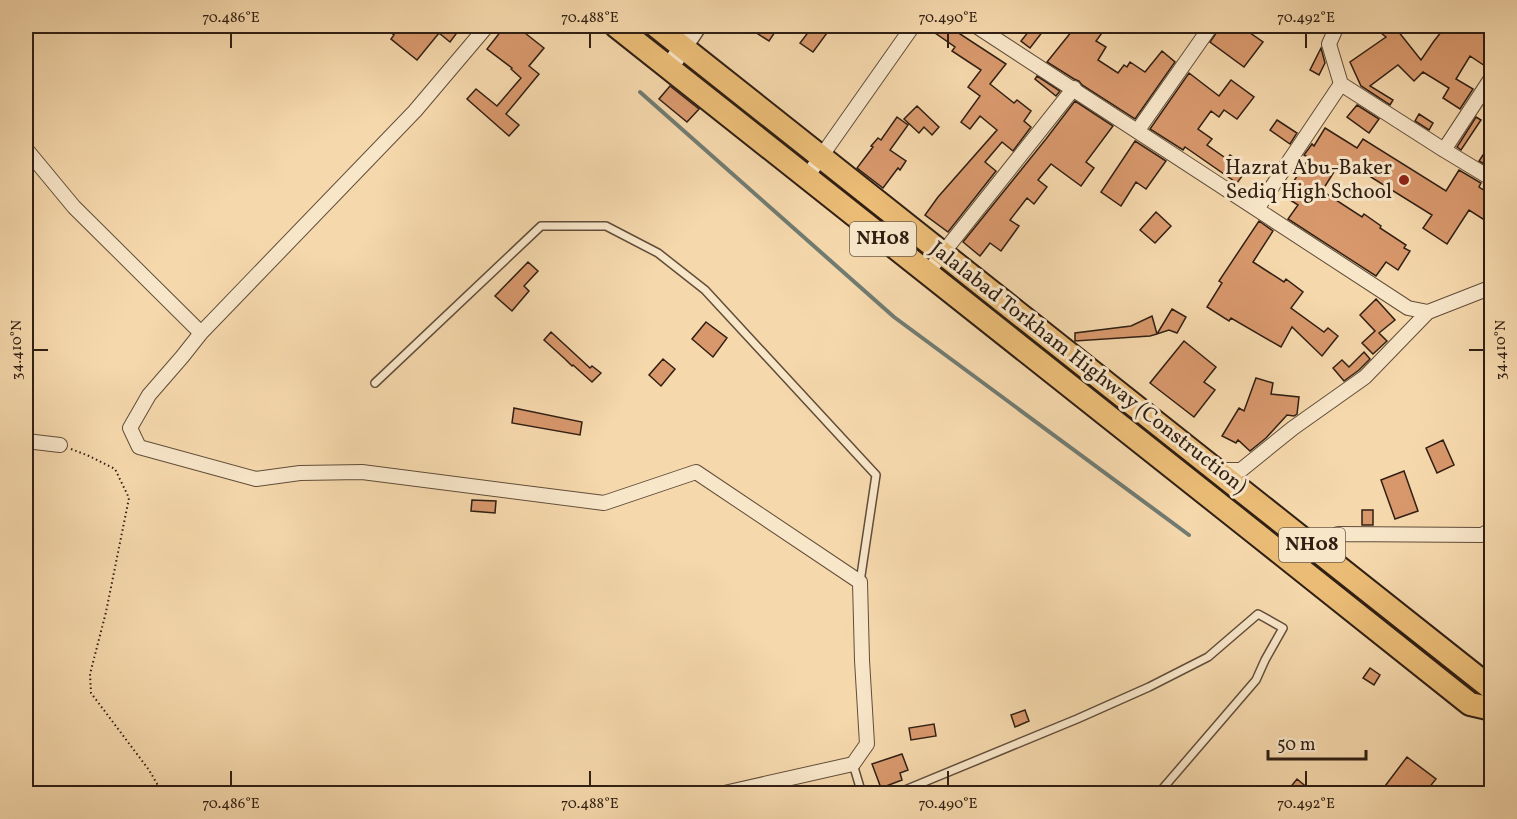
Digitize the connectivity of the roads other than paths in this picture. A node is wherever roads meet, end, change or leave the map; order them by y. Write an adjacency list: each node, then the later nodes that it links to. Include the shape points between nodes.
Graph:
1 (487, 26): 25 (street, via 415,111)
2 (616, 26): 10 (highway, NH08)
3 (656, 26): 9 (highway, Jalalabad Torkham Highway (Construction) / NH08)
4 (697, 26): 9 (street)
5 (913, 26): 17 (street)
6 (976, 26): 13 (street)
7 (1211, 26): 14 (street)
8 (1337, 26): 12 (street, via 1329,44)
9 (683, 46): 10 (street); 17 (highway, Jalalabad Torkham Highway (Construction) / NH08)
10 (669, 68): 18 (highway, NH08)
11 (1491, 77): 16 (street)
12 (1341, 84): 16 (street); 20 (street)
13 (1074, 88): 14 (street); 21 (street)
14 (1138, 130): 20 (street)
15 (26, 149): 25 (street, via 74,207)
16 (1444, 150): 19 (street)
17 (820, 156): 18 (street); 21 (highway, Jalalabad Torkham Highway (Construction) / NH08)
18 (806, 178): 22 (highway, NH08)
19 (1491, 179)
20 (1257, 209): 24 (street, via 1408,308)
21 (942, 253): 22 (street); 27 (highway, Jalalabad Torkham Highway (Construction) / NH08)
22 (927, 273): 30 (highway, NH08)
23 (1491, 287): 24 (street)
24 (1428, 312): 31 (street, via 1365,377 1241,470)
25 (201, 333): 35 (street, via 148,395 130,428 138,447 256,479 362,472 604,503 696,472)
26 (375, 383): 35 (lane, via 541,226 606,226 658,253 705,290 876,476)
27 (1131, 402): 30 (highway, NH08); 31 (highway, Jalalabad Torkham Highway (Construction) / NH08)
28 (26, 441): 29 (street)
29 (60, 445)
30 (1152, 450): 34 (highway, NH08)
31 (1217, 470): 33 (highway, Jalalabad Torkham Highway (Construction) / NH08)
32 (1491, 529): 33 (street, via 1482,535 1338,534)
33 (1317, 549): 34 (street); 36 (highway, Jalalabad Torkham Highway (Construction) / NH08)
34 (1296, 565): 37 (highway, NH08, via 1470,704)
35 (860, 582): 38 (street, via 867,744)
36 (1491, 689)
37 (1491, 709)
38 (853, 764): 39 (street); 40 (lane)
39 (720, 794)
40 (862, 794)
41 (899, 794): 42 (lane, via 1149,687 1208,657 1257,614 1283,628 1256,680)
42 (1158, 794)

